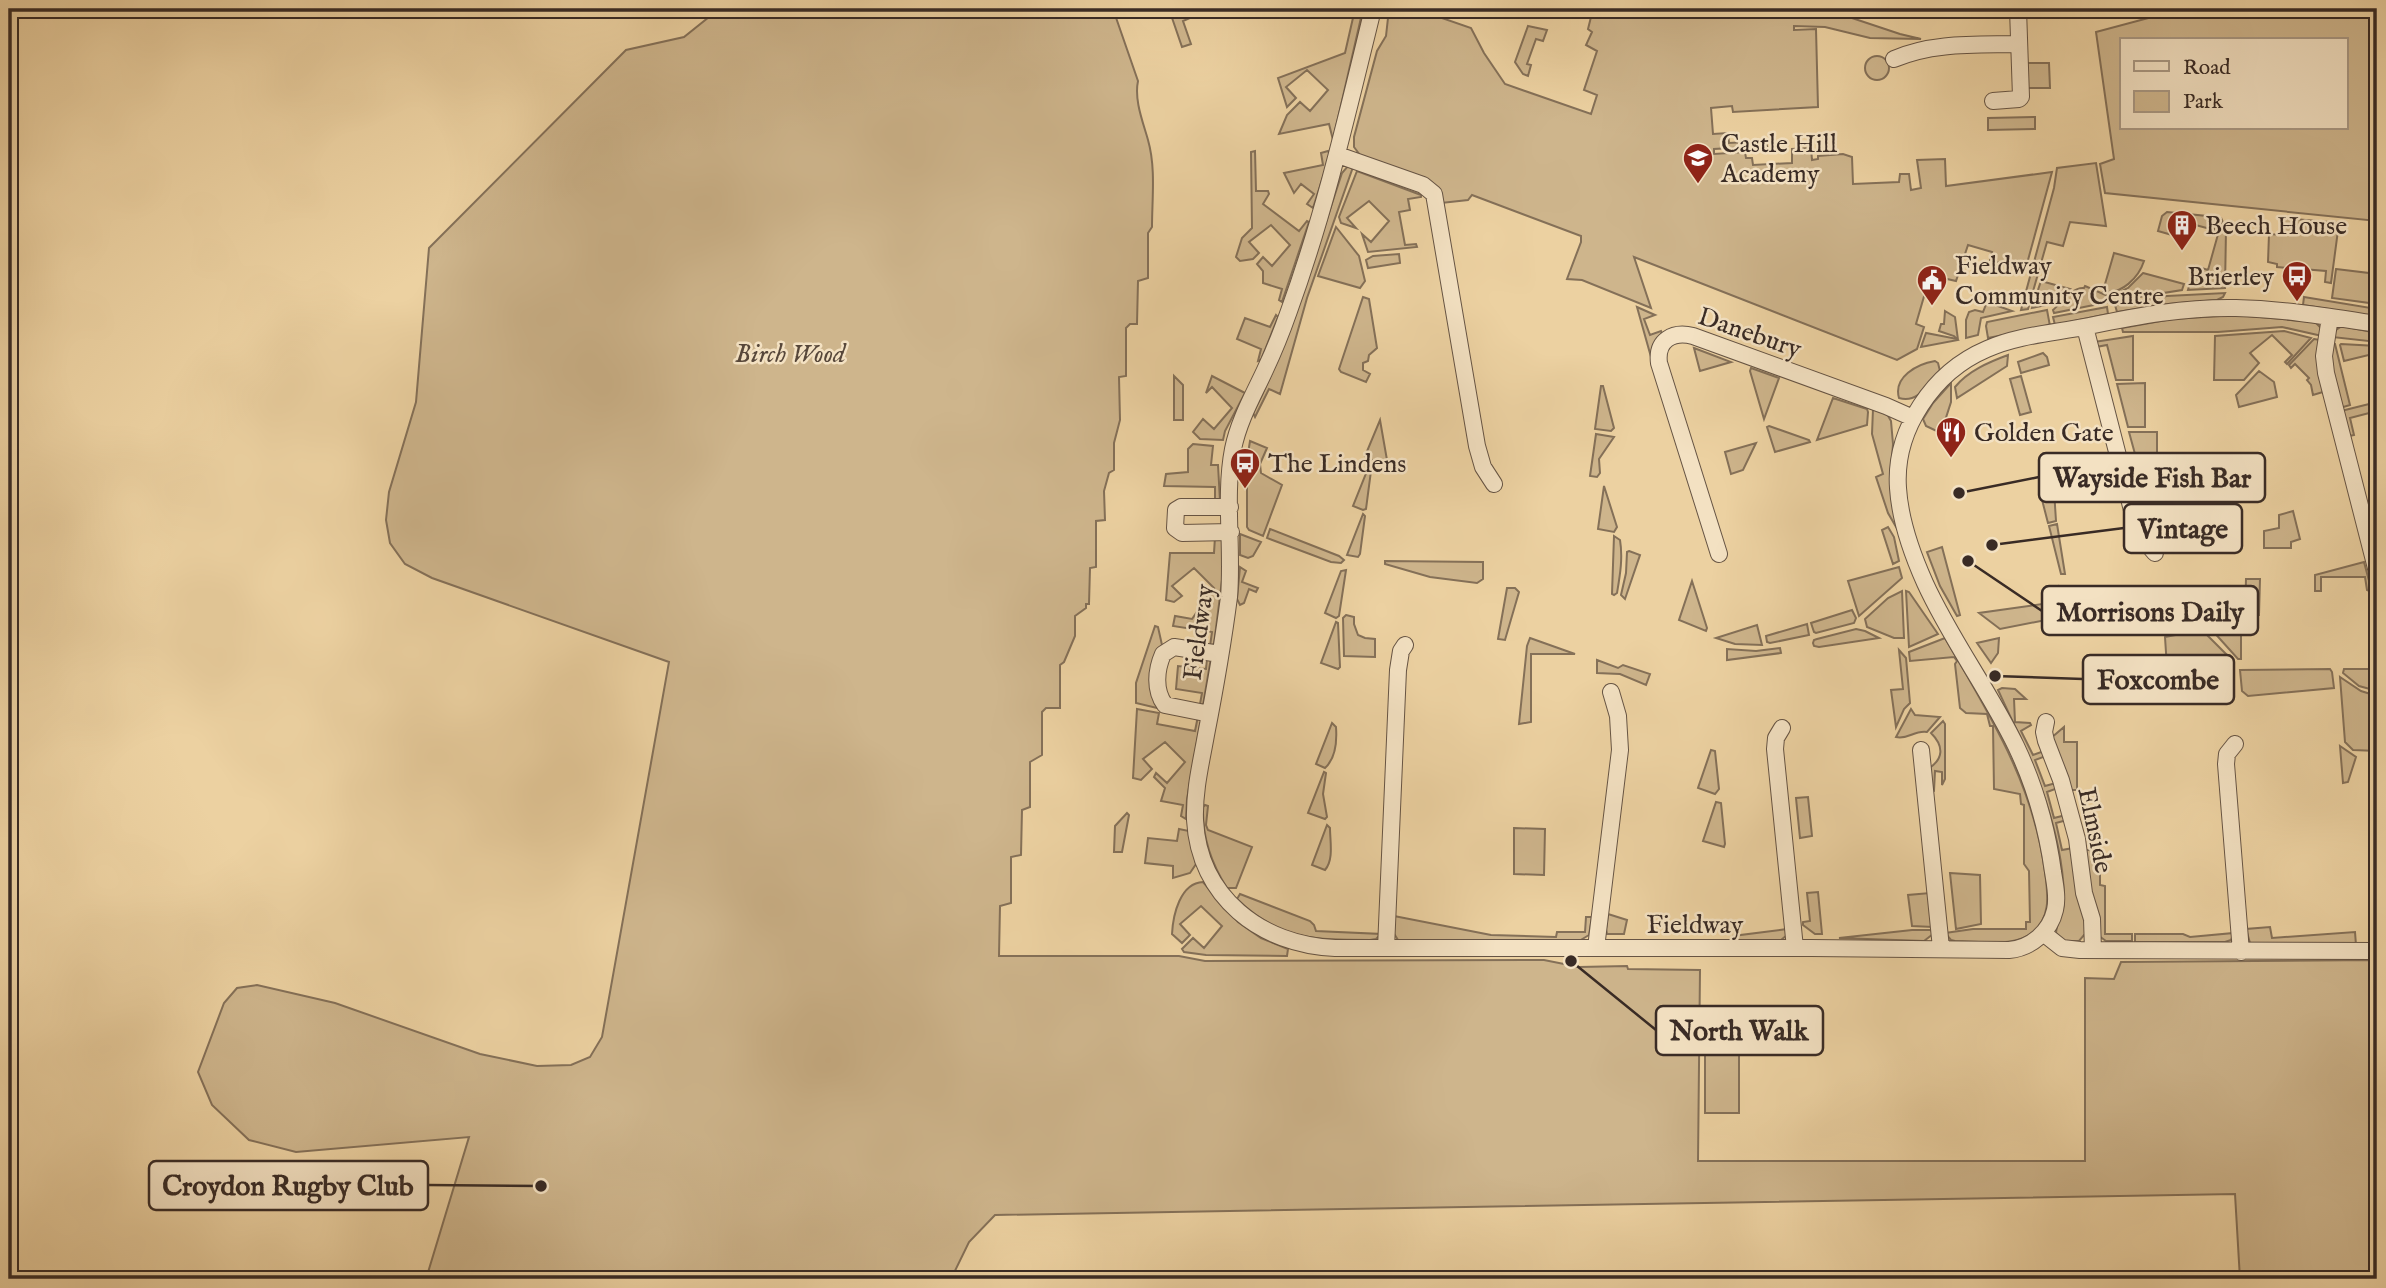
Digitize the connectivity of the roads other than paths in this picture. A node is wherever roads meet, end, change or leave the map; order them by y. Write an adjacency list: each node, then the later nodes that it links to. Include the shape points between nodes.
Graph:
1 (1373, 9): 6 (street, Fieldway)
2 (2018, 9): 3 (street)
3 (2018, 44): 4 (street, via 1937,47); 5 (street, via 2021,97)
4 (1894, 59)
5 (1993, 100)
6 (1338, 155): 11 (street, via 1423,185 1434,194 1477,446); 12 (street, Fieldway, via 1289,310 1239,427 1231,460)
7 (2330, 317): 8 (street); 9 (street, via 2231,308 2154,314); 16 (street, via 2326,373)
8 (2377, 324)
9 (2085, 327): 10 (street, via 1983,351 1940,383); 14 (street, via 2134,519)
10 (1913, 418): 15 (street, Danebury, via 1693,336 1669,337 1660,347 1659,363); 25 (street, via 1899,464 1904,521 1925,583 2015,745 2036,796 2056,898 2053,918)
11 (1494, 484)
12 (1230, 507): 13 (street, Fieldway); 13 (street, via 1181,507 1176,510 1175,528 1182,533)
13 (1231, 532): 18 (street, Fieldway, via 1229,597)
14 (2155, 553)
15 (1719, 554)
16 (2377, 572)
17 (1405, 645): 26 (street, via 1398,670)
18 (1220, 654): 20 (street, Fieldway); 20 (street, via 1174,646 1163,654 1158,671 1157,689 1165,705)
19 (1611, 692): 27 (street, via 1620,750)
20 (1210, 714): 26 (street, Fieldway, via 1195,824 1205,865 1222,894 1250,922 1291,942)
21 (2046, 722): 30 (street, Elmside, via 2046,741 2077,839)
22 (1782, 728): 28 (street, via 1775,749)
23 (2235, 744): 32 (street, via 2225,764)
24 (1921, 750): 29 (street)
25 (2043, 933): 29 (street, Fieldway, via 2016,950); 30 (street, via 2062,948)
26 (1387, 948): 27 (street, Fieldway)
27 (1596, 948): 28 (street, Fieldway)
28 (1795, 948): 29 (street, Fieldway)
29 (1941, 948)
30 (2093, 950): 32 (street)
31 (2377, 951): 32 (street)
32 (2241, 952)

